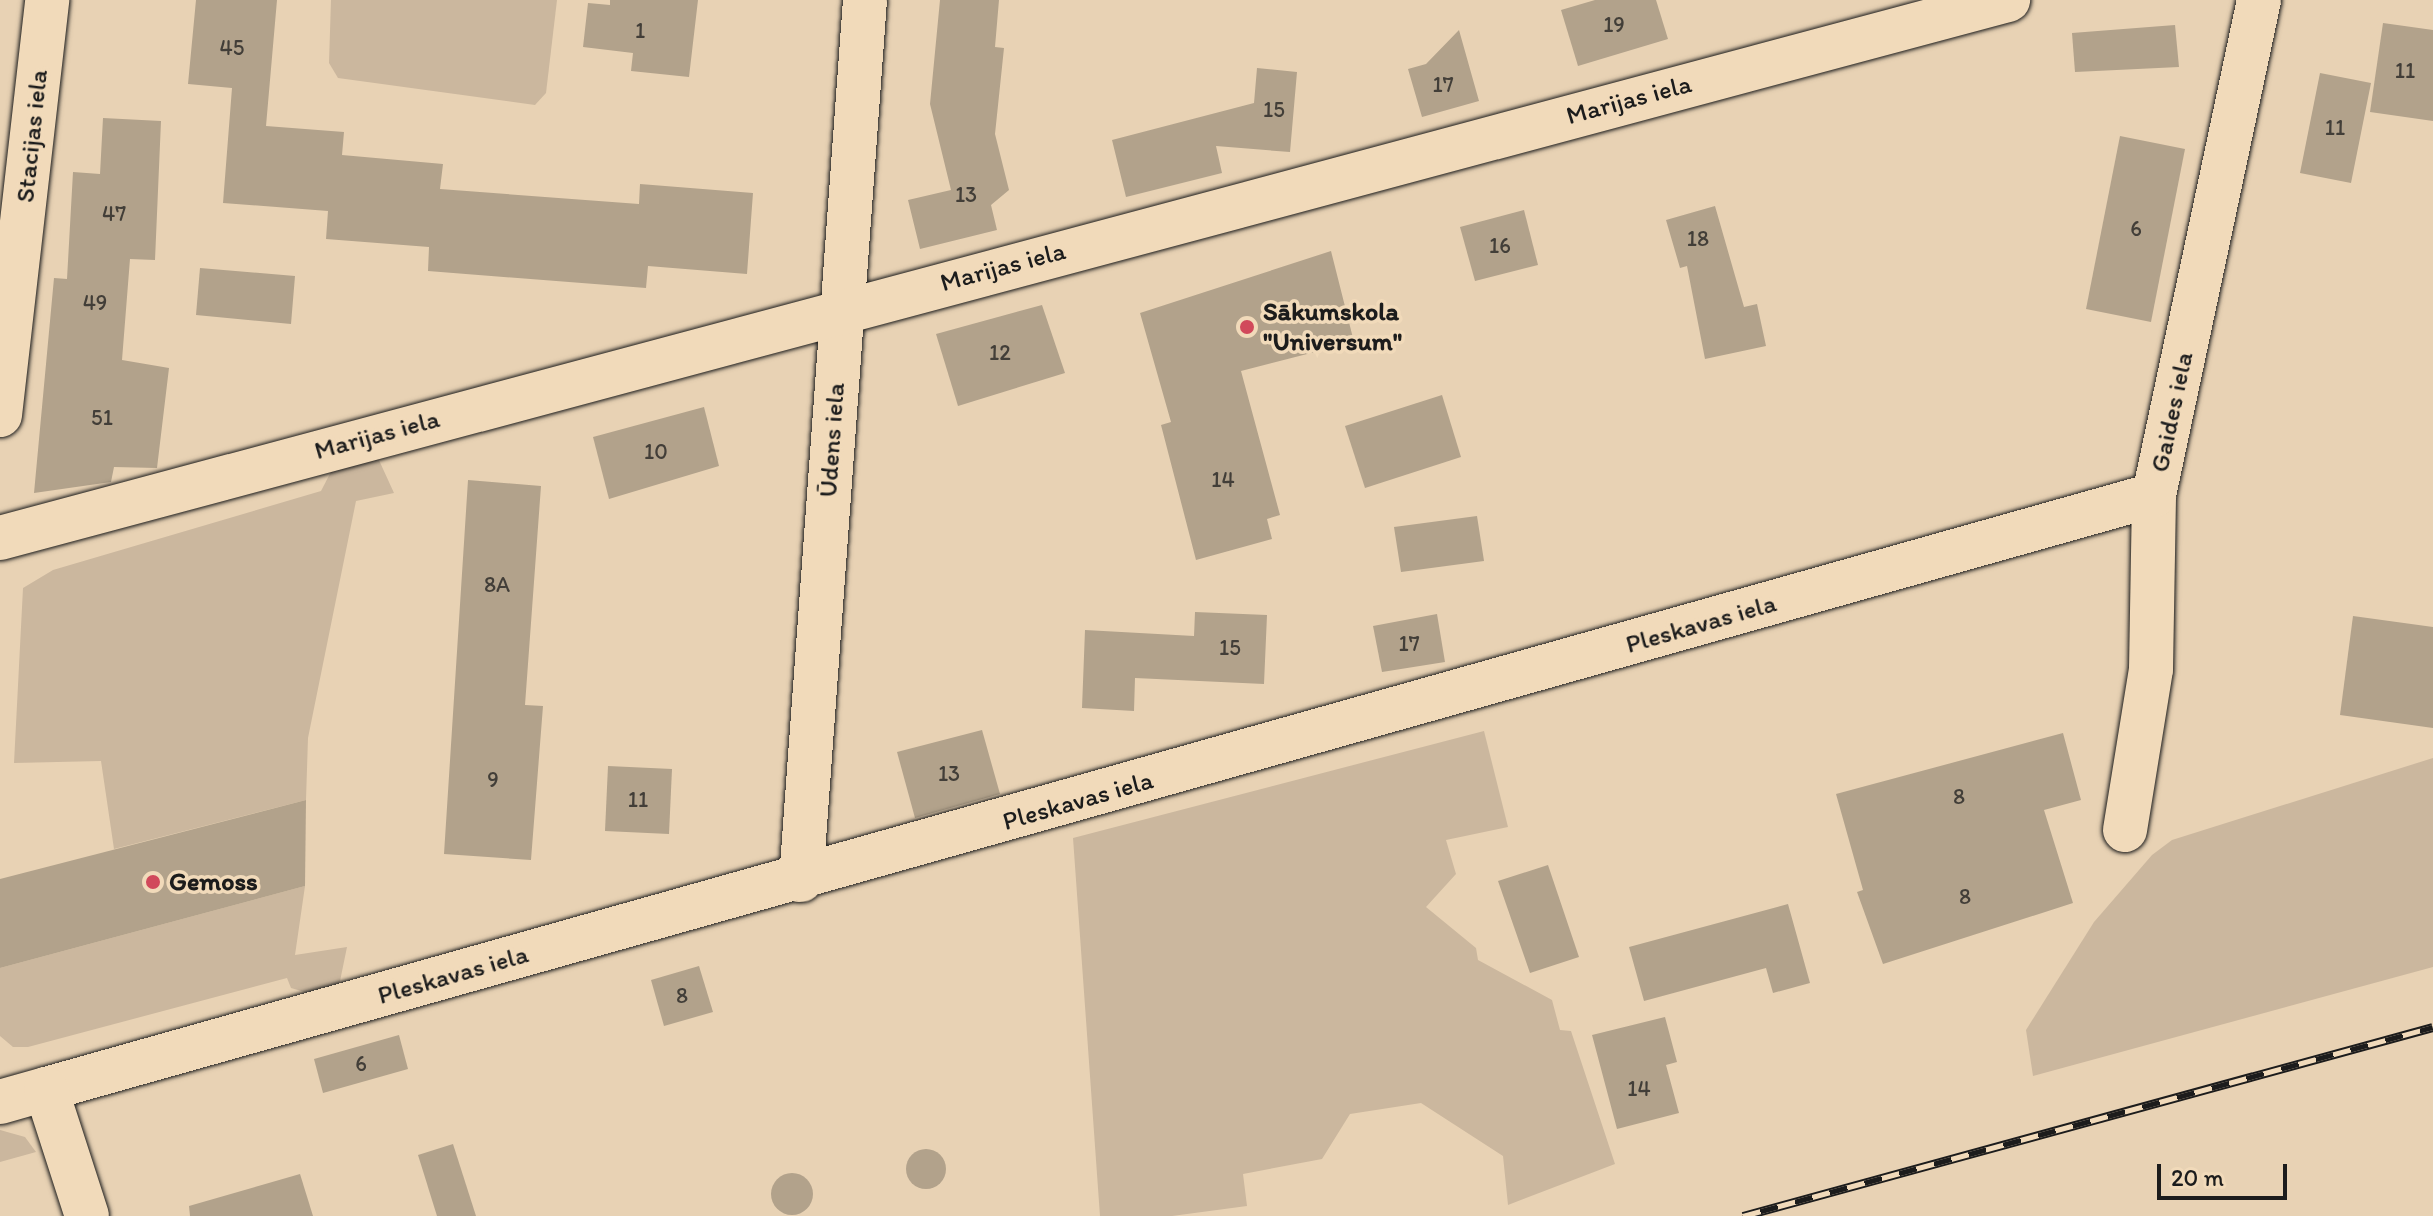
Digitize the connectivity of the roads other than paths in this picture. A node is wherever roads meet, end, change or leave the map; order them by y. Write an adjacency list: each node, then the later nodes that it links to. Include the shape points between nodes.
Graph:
1 (47, 0): 6 (street, Stacijas iela)
2 (865, 0): 5 (street, Ūdens iela)
3 (2008, 0): 5 (street, Marijas iela)
4 (2259, 0): 7 (street, Gaides iela)
5 (842, 310): 8 (street, Marijas iela); 10 (street, Ūdens iela)
6 (0, 415)
7 (2154, 495): 9 (street, Gaides iela, via 2151,669); 10 (street, Pleskavas iela)
8 (0, 538)
9 (2125, 830)
10 (801, 880): 11 (street, Pleskavas iela)
11 (46, 1089): 12 (street, Pleskavas iela); 13 (street)
12 (0, 1102)
13 (87, 1216)

